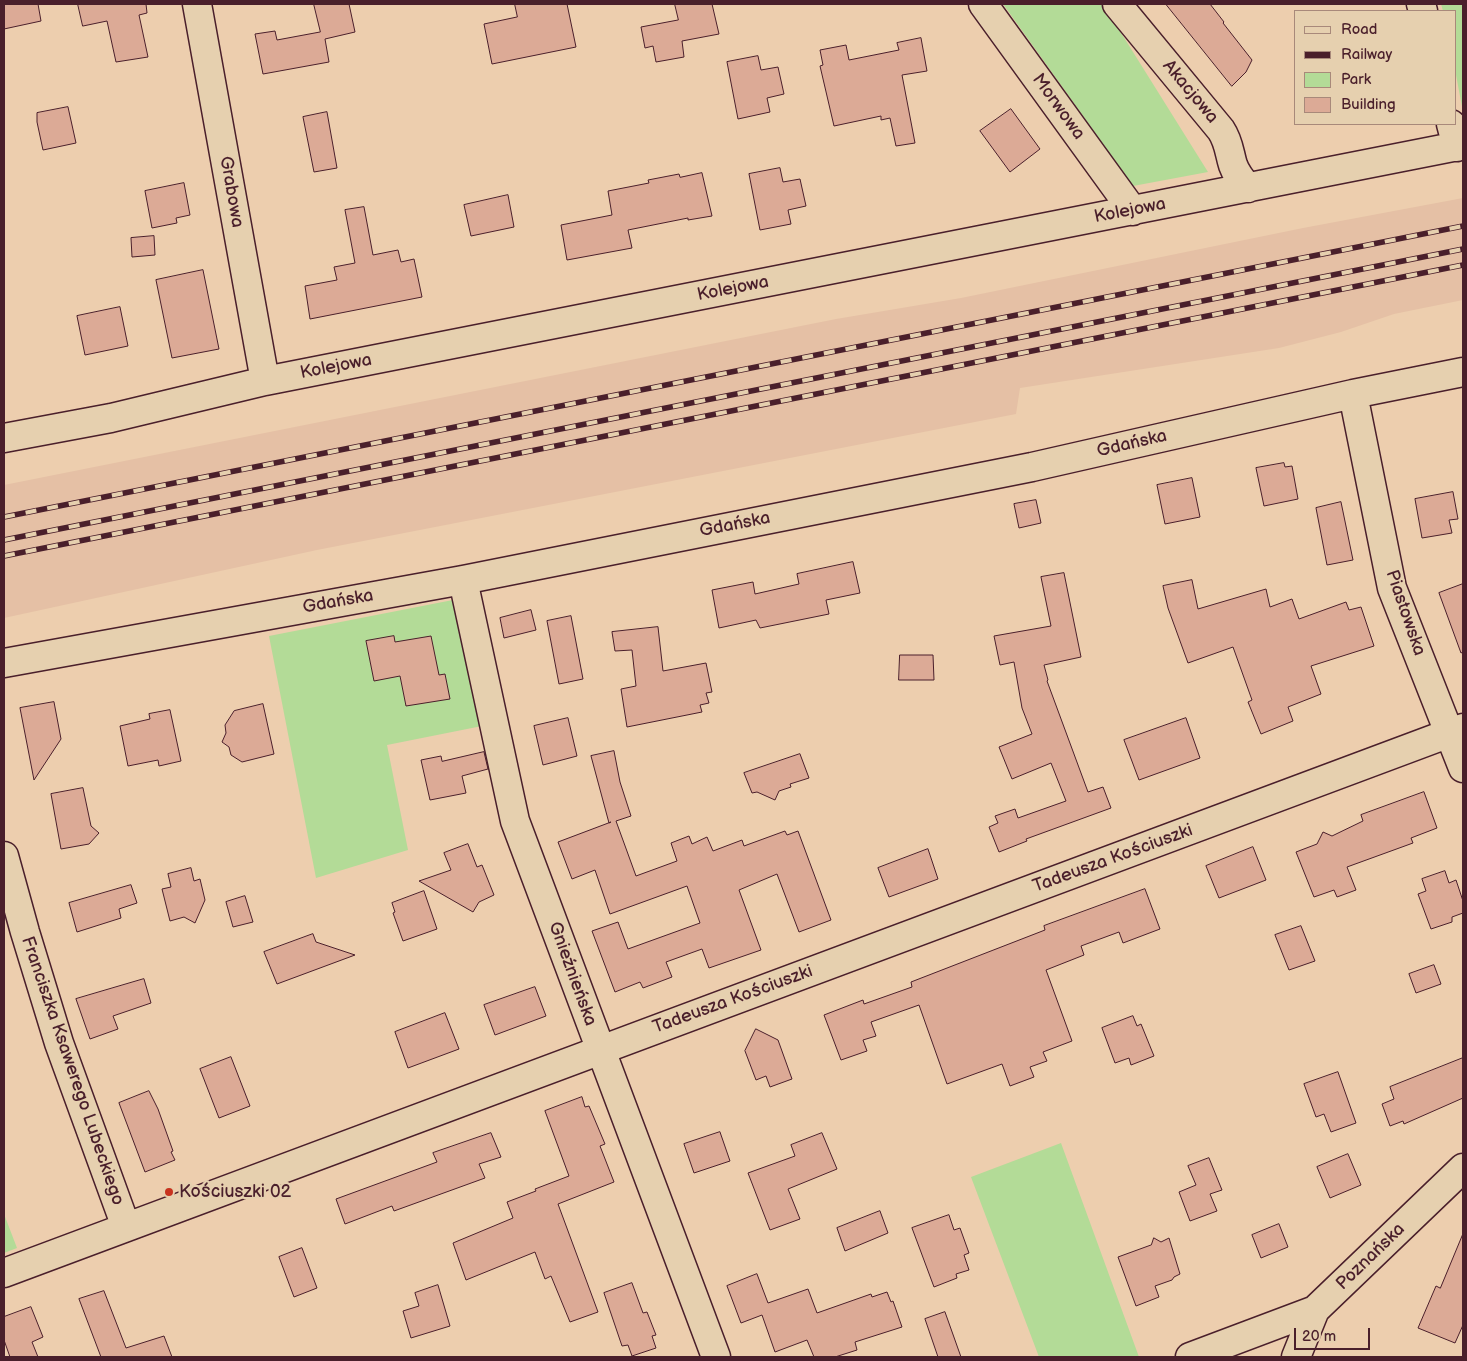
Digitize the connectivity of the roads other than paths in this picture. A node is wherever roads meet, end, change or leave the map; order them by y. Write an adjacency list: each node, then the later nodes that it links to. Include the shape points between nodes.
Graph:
1 (196, 4): 8 (street, Grabowa)
2 (983, 4): 6 (street, Morwowa)
3 (1117, 4): 5 (street, Akacjowa, via 1221,130 1237,174)
4 (1457, 138): 5 (street, Kolejowa)
5 (1248, 188): 6 (street, Kolejowa)
6 (1133, 211): 8 (street, Kolejowa)
7 (1463, 372): 9 (street, Gdańska)
8 (265, 381): 10 (street, Kolejowa, via 111,418)
9 (1353, 394): 11 (street, Gdańska, via 1032,466); 13 (street, Piastowska, via 1392,588)
10 (4, 438)
11 (463, 580): 12 (street, Gdańska); 16 (street, Gnieźnieńska, via 515,821)
12 (4, 663)
13 (1457, 731): 14 (street, Piastowska); 16 (street, Tadeusza Kościuszki)
14 (1463, 768)
15 (4, 856): 18 (street, Franciszka Ksawerego Lubeckiego, via 59,1043)
16 (600, 1050): 18 (street, Tadeusza Kościuszki); 21 (street, Gnieźnieńska)
17 (1463, 1168): 20 (street, Poznańska)
18 (126, 1227): 19 (street, Tadeusza Kościuszki)
19 (4, 1273)
20 (1315, 1310): 22 (street); 23 (street, Poznańska)
21 (716, 1357)
22 (1190, 1357)
23 (1296, 1357)

